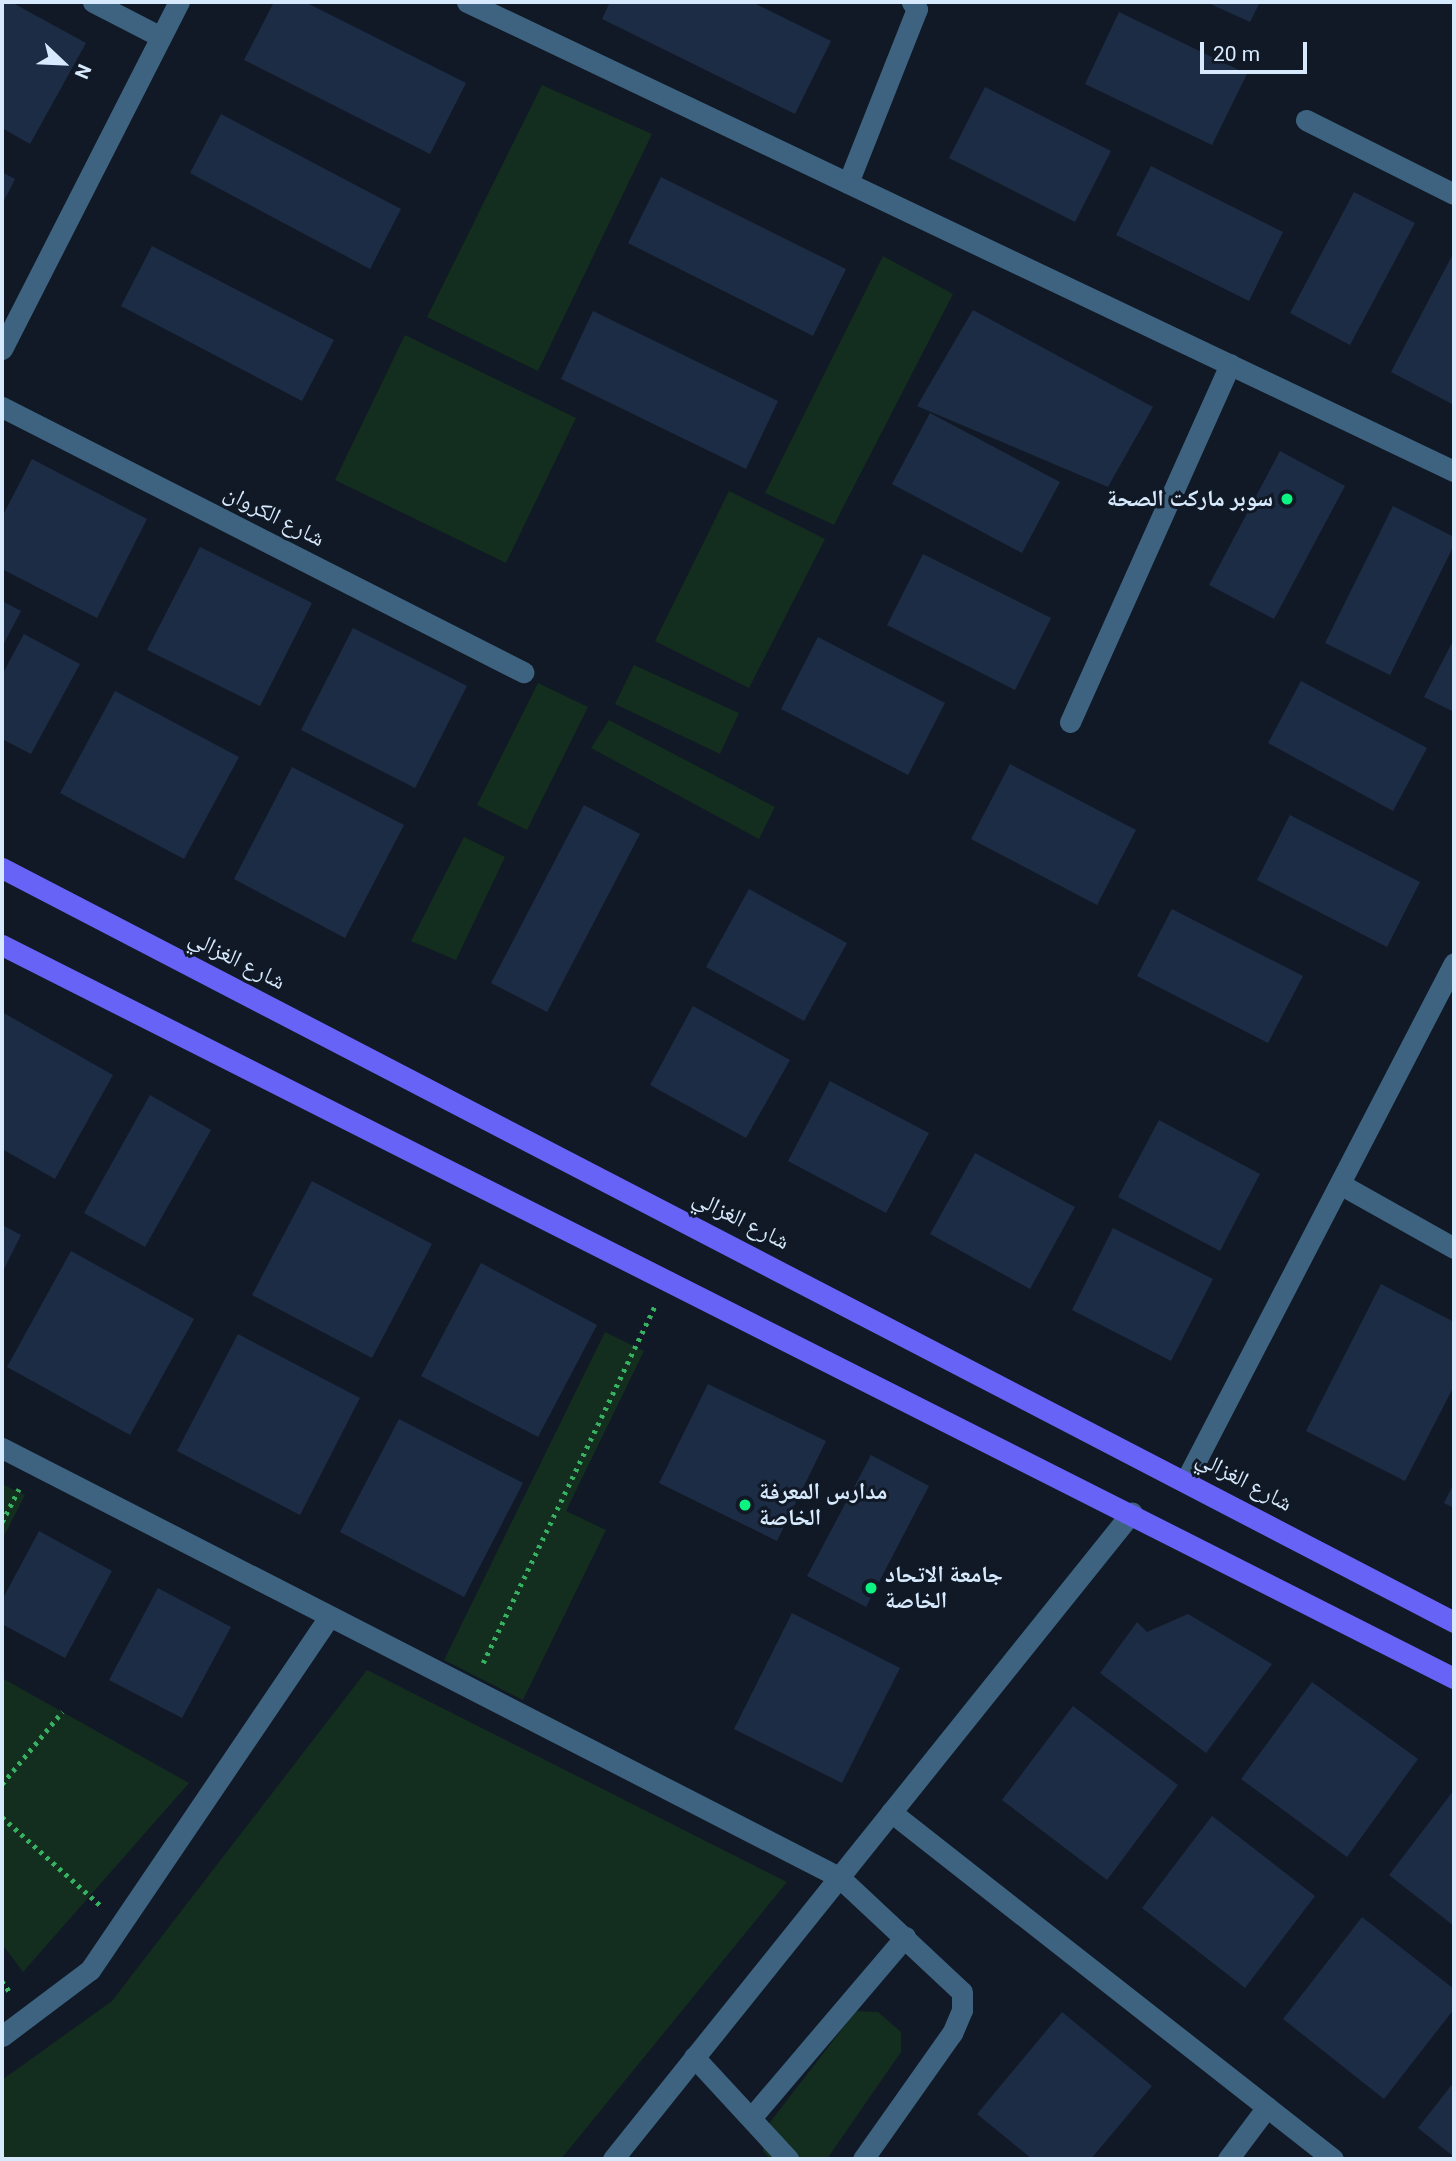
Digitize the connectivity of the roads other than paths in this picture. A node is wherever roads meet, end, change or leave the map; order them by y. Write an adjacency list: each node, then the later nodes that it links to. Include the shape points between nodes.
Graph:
1 (93, 2): 5 (street)
2 (179, 2): 5 (street)
3 (467, 2): 7 (street)
4 (912, 2): 7 (street, via 917,9)
5 (161, 37): 9 (street)
6 (1306, 120): 8 (street)
7 (848, 183): 10 (street)
8 (1454, 194)
9 (2, 349)
10 (1230, 364): 12 (street); 14 (street)
11 (2, 407): 13 (street, شارع الكروان)
12 (1454, 471)
13 (523, 672)
14 (1070, 722)
15 (2, 868): 21 (main road, شارع الغزالي)
16 (2, 945): 22 (main road)
17 (1453, 969): 18 (street)
18 (1340, 1184): 19 (street); 21 (street)
19 (1454, 1248)
20 (2, 1448): 23 (street)
21 (1186, 1480): 24 (main road, شارع الغزالي)
22 (1132, 1512): 25 (main road); 26 (street)
23 (330, 1617): 27 (street); 29 (street, via 90,1970)
24 (1454, 1622)
25 (1454, 1678)
26 (891, 1812): 27 (street); 31 (street)
27 (839, 1877): 28 (street); 30 (street)
28 (905, 1937): 32 (street); 35 (street, via 962,1992 962,2010 952,2033)
29 (2, 2036)
30 (694, 2057): 32 (street); 33 (street)
31 (1267, 2107): 36 (street); 37 (street)
32 (751, 2118): 34 (street)
33 (613, 2159)
34 (788, 2159)
35 (863, 2159)
36 (1228, 2159)
37 (1331, 2159)

